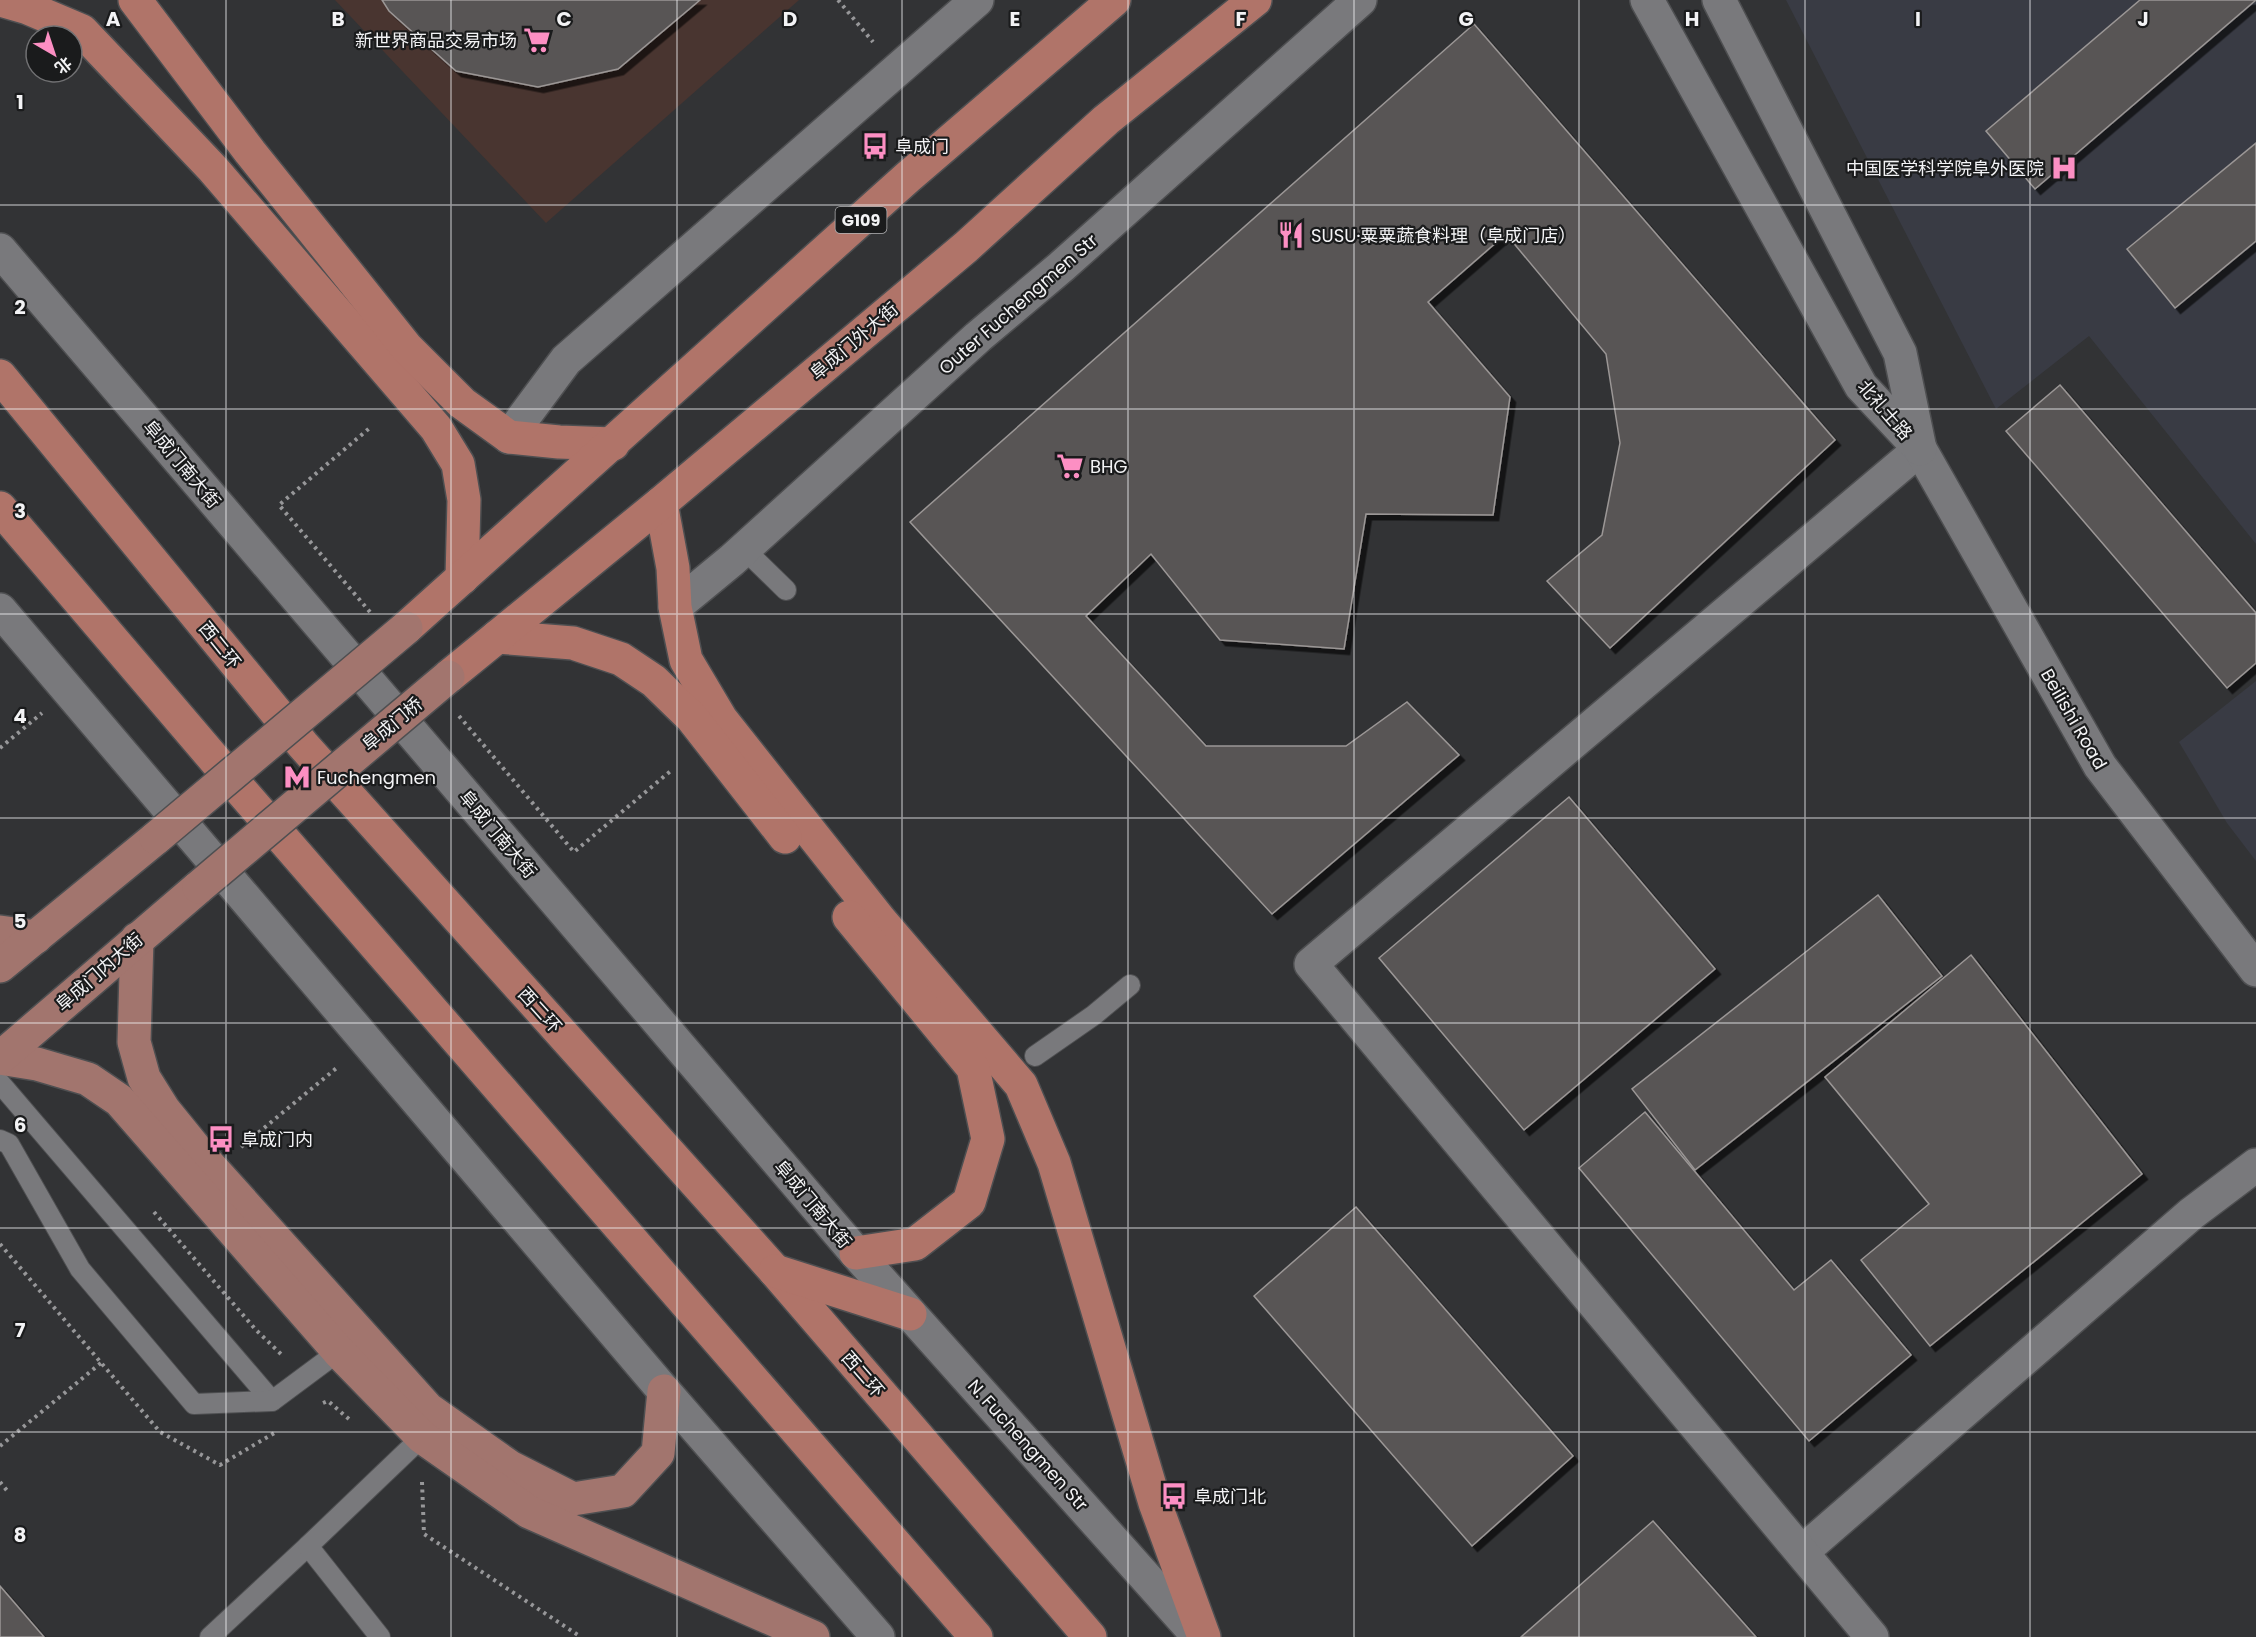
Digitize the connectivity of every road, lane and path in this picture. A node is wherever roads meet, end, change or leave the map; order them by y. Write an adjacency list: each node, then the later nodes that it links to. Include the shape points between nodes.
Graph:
1 (2, 0): 21 (highway, via 81,31 213,169 436,428 458,464 464,500)
2 (135, 0): 14 (highway, via 250,152 408,348 462,404)
3 (838, 0): 10 (path)
4 (977, 0): 10 (street)
5 (1114, 0): 15 (highway, G109, via 908,177)
6 (1255, 0): 17 (highway, 阜成门外大街, via 1106,120 966,247)
7 (1360, 0): 20 (street, Outer Fuchengmen Str)
8 (1647, 0): 16 (street, 北礼士路, via 1862,386)
9 (1719, 0): 16 (street, 北礼士路, via 1900,353)
10 (897, 70): 14 (street, via 566,360)
11 (0, 250): 47 (street, 阜成门南大街)
12 (0, 376): 48 (highway, 西二环, via 303,745)
13 (372, 426): 18 (path)
14 (509, 437): 15 (highway)
15 (612, 444): 21 (highway, G109)
16 (1920, 449): 37 (street, Beilishi Road, via 2100,766); 59 (street, via 1311,964)
17 (661, 503): 23 (highway, via 673,568); 26 (highway, 阜成门外大街)
18 (279, 505)
19 (0, 508): 65 (highway)
20 (744, 549): 22 (lane); 23 (street, Outer Fuchengmen Str)
21 (462, 578): 25 (highway, G109)
22 (786, 590)
23 (675, 607): 68 (highway, via 686,660 721,719 880,920 1021,1085 1054,1163 1155,1503)
24 (0, 610): 51 (street)
25 (406, 628): 34 (main road, bridge)
26 (497, 637): 27 (highway, 阜成门外大街); 47 (highway, via 573,644 621,659 654,681 692,718 973,1068 988,1139 969,1202 915,1244)
27 (448, 677): 32 (main road, 阜成门桥, bridge)
28 (43, 712): 29 (path)
29 (0, 748)
30 (673, 769): 31 (path)
31 (574, 852)
32 (199, 887): 35 (main road, 阜成门内大街)
33 (0, 932): 34 (main road)
34 (36, 937): 36 (main road)
35 (137, 939): 40 (main road, 阜成门内大街); 50 (main road, via 134,1042 144,1078 164,1110)
36 (0, 966)
37 (2256, 970)
38 (1130, 985): 39 (lane)
39 (1035, 1056)
40 (0, 1058): 50 (main road, via 88,1079 119,1100)
41 (348, 1058): 44 (path)
42 (0, 1083): 52 (lane)
43 (0, 1140): 52 (lane, via 9,1144 80,1269 194,1404)
44 (240, 1148)
45 (2256, 1165): 59 (street, via 2191,1214)
46 (0, 1244): 54 (path, via 101,1363)
47 (855, 1253): 49 (street, N. Fuchengmen Str)
48 (775, 1271): 49 (highway); 66 (highway, 西二环)
49 (910, 1314): 67 (street, N. Fuchengmen Str)
50 (350, 1343): 51 (main road, via 428,1409 510,1467 573,1499 623,1491 658,1453); 52 (lane); 53 (main road)
51 (664, 1391): 64 (street)
52 (272, 1401)
53 (422, 1437): 55 (lane); 63 (main road, via 529,1512)
54 (0, 1446)
55 (397, 1461): 58 (lane); 62 (path, via 422,1477 424,1534)
56 (0, 1482): 57 (path)
57 (9, 1493)
58 (308, 1546): 60 (lane); 61 (lane)
59 (1802, 1552): 69 (street)
60 (210, 1637)
61 (380, 1637)
62 (581, 1637)
63 (813, 1637)
64 (878, 1637)
65 (976, 1637)
66 (1090, 1637)
67 (1199, 1637)
68 (1204, 1637)
69 (1872, 1637)

